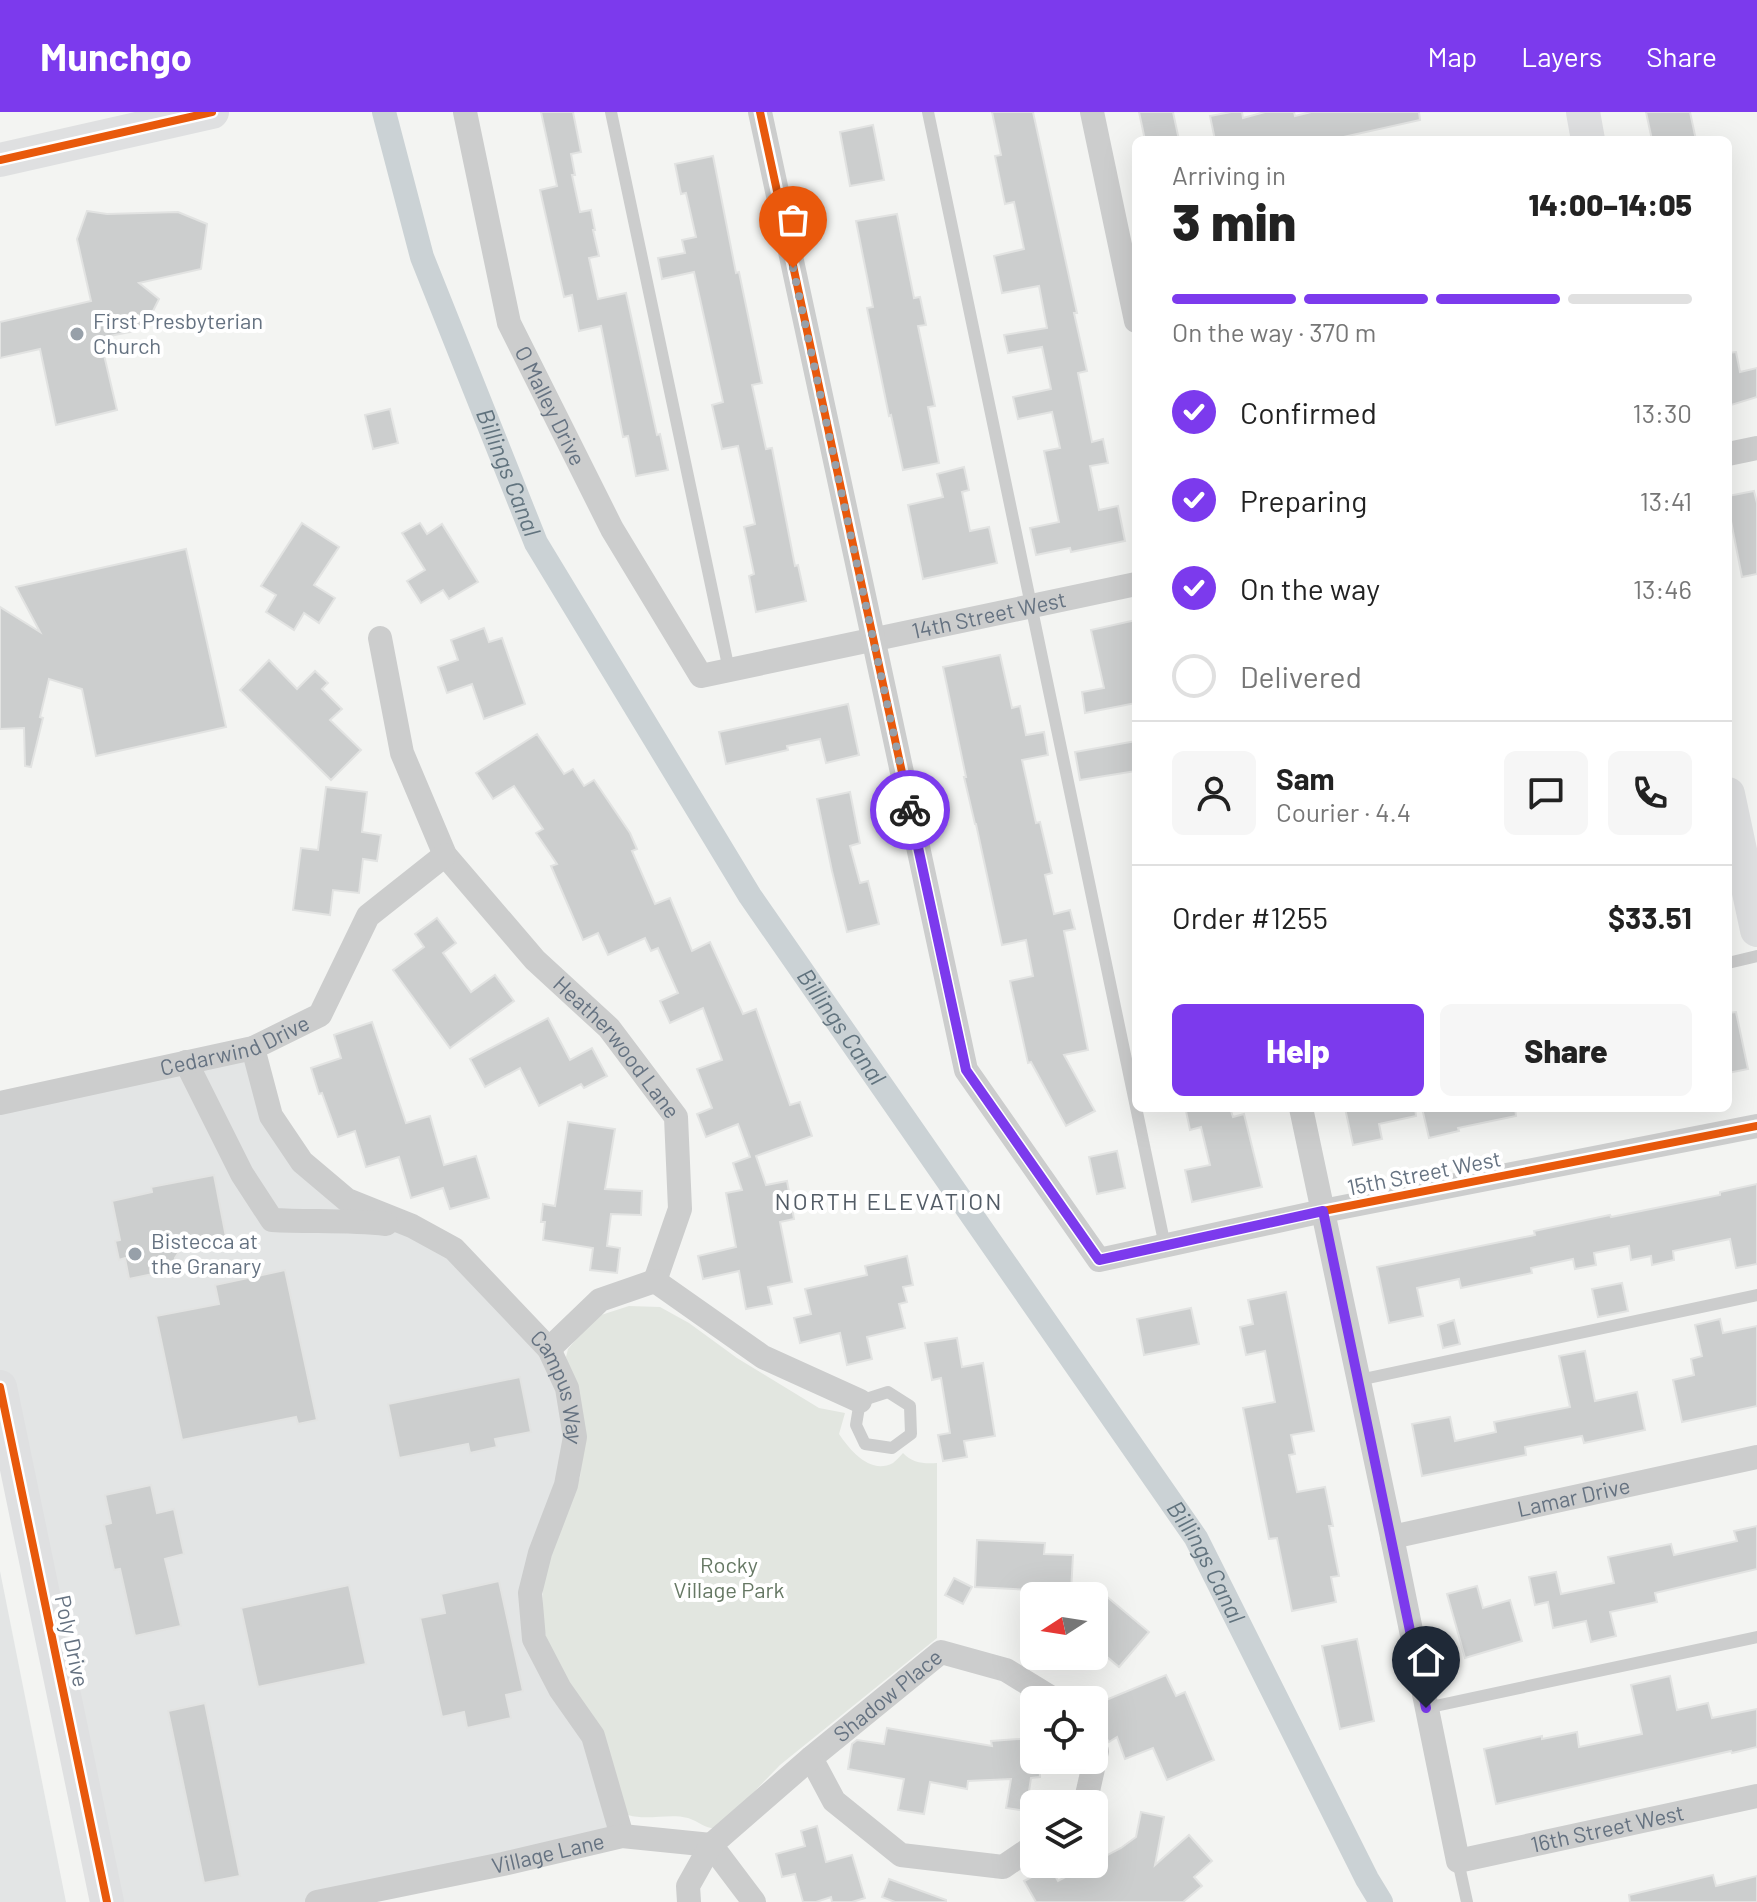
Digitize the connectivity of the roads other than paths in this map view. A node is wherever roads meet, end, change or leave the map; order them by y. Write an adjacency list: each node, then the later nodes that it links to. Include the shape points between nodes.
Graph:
1 (212, 112): 8 (street)
2 (465, 112): 20 (street, O Malley Drive, via 509,323 612,529)
3 (611, 112): 19 (lane)
4 (760, 112): 18 (street)
5 (928, 112): 16 (lane)
6 (1092, 112): 11 (street)
7 (1583, 112): 9 (street)
8 (164, 117): 10 (street)
9 (1587, 136)
10 (0, 160)
11 (1128, 239): 12 (street)
12 (1132, 280)
13 (1757, 448): 14 (street)
14 (1732, 453)
15 (1132, 585): 16 (street, 14th Street West)
16 (1030, 607): 18 (street, 14th Street West); 28 (lane)
17 (380, 638): 22 (street, via 402,753)
18 (873, 641): 19 (street, 14th Street West); 35 (street, 15th Street West, via 966,1070 1099,1260)
19 (729, 670): 20 (street, 14th Street West)
20 (701, 676)
21 (1732, 813): 23 (street)
22 (445, 855): 26 (street, Cedarwind Drive, via 368,916 320,1015); 36 (street, Heatherwood Lane, via 535,960 609,1028 676,1117 680,1209)
23 (1757, 930)
24 (1757, 956): 25 (lane)
25 (1732, 962)
26 (253, 1048): 27 (street, Cedarwind Drive); 34 (street, Campus Way, via 271,1116 302,1162 347,1200)
27 (186, 1062): 29 (street, Cedarwind Drive); 34 (street, via 242,1174 272,1220)
28 (1132, 1090)
29 (0, 1103)
30 (1137, 1112): 35 (lane)
31 (1302, 1112): 33 (street)
32 (1757, 1126): 33 (street, 15th Street West)
33 (1323, 1211): 35 (street, 15th Street West); 39 (street)
34 (412, 1226): 38 (street, Campus Way, via 454,1249)
35 (1165, 1246)
36 (655, 1281): 38 (street, via 600,1300); 41 (street, via 763,1357)
37 (1757, 1295): 39 (lane)
38 (549, 1349): 49 (street, Campus Way, via 567,1388 575,1437 566,1485 530,1593 534,1639 593,1736)
39 (1359, 1380): 43 (street)
40 (0, 1387): 54 (street, Poly Drive, via 18,1499)
41 (860, 1401): 41 (lane, via 856,1425 865,1444 892,1448 911,1434 910,1406 888,1392)
42 (1757, 1457): 43 (street, Lamar Drive)
43 (1392, 1537): 46 (street)
44 (1757, 1637): 46 (lane)
45 (1032, 1686): 47 (street, Shadow Place, via 1006,1670 941,1652)
46 (1426, 1708): 52 (street)
47 (811, 1758): 50 (street, Shadow Place); 51 (street, Shadow Place, via 834,1801 901,1855 1003,1867)
48 (1757, 1796): 52 (street, 16th Street West)
49 (622, 1836): 50 (street, Village Lane); 53 (street, Village Lane)
50 (711, 1845): 56 (street, Shadow Place, via 688,1886); 57 (street)
51 (1020, 1855)
52 (1458, 1861): 58 (lane)
53 (380, 1895): 55 (street, Village Lane)
54 (107, 1902)
55 (317, 1902)
56 (689, 1902)
57 (754, 1902)
58 (1467, 1902)

